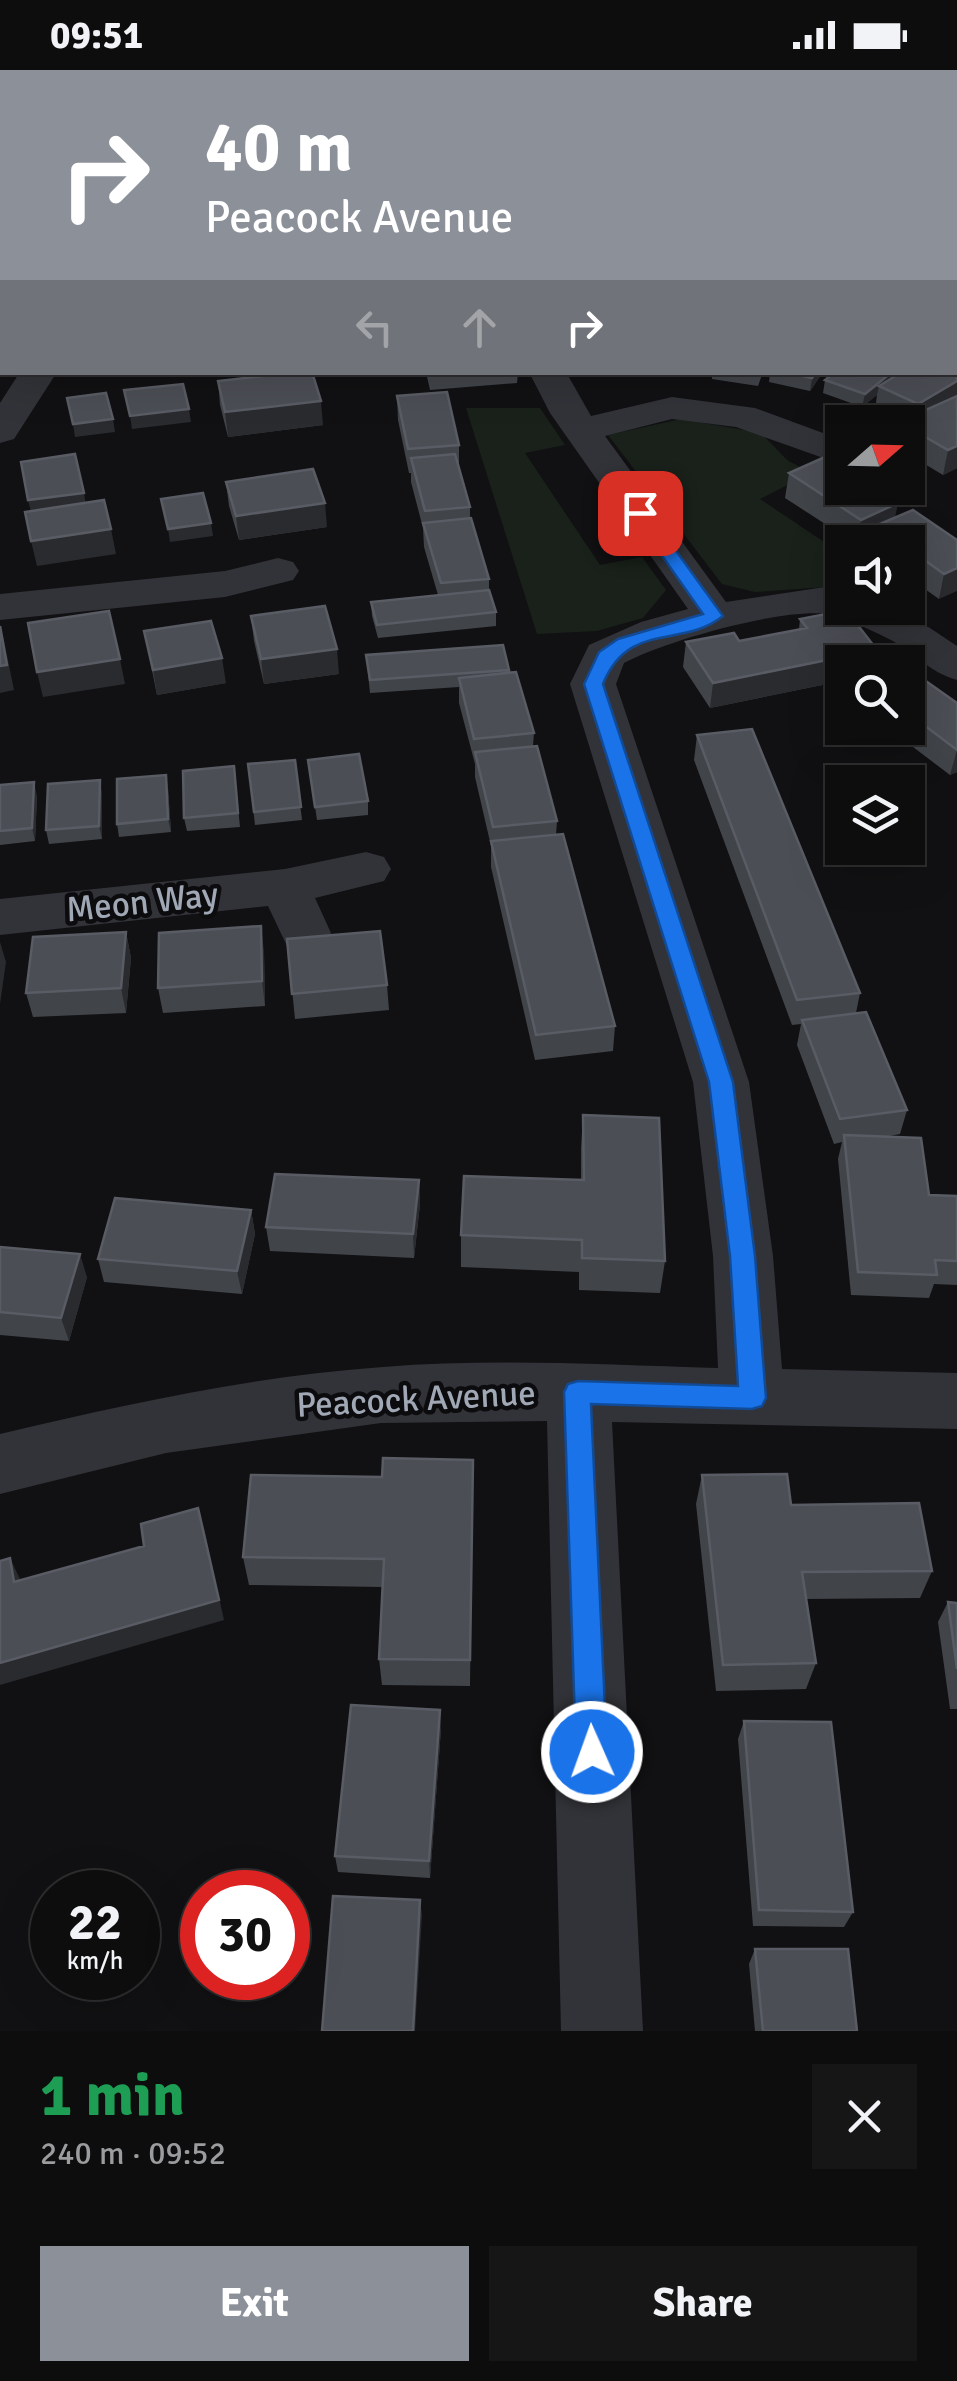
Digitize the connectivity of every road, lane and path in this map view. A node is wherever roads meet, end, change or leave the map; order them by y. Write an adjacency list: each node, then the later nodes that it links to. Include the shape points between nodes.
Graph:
1 (548, 375): 2 (street)
2 (575, 422): 3 (street, via 672,408 742,416); 7 (street)
3 (825, 447)
4 (278, 571): 6 (street, via 232,603)
5 (825, 600): 7 (street)
6 (0, 607)
7 (714, 616): 15 (street, via 625,643 605,656 593,684 721,1082)
8 (893, 625): 9 (street)
9 (957, 666)
10 (366, 868): 11 (street, Meon Way)
11 (285, 887): 12 (street, Meon Way); 13 (street)
12 (0, 917)
13 (305, 933)
14 (578, 1392): 15 (street, Peacock Avenue); 17 (street, Peacock Avenue, via 398,1394 298,1403 166,1424); 18 (street)
15 (752, 1398): 16 (street, Peacock Avenue)
16 (957, 1400)
17 (0, 1464)
18 (602, 2031)

